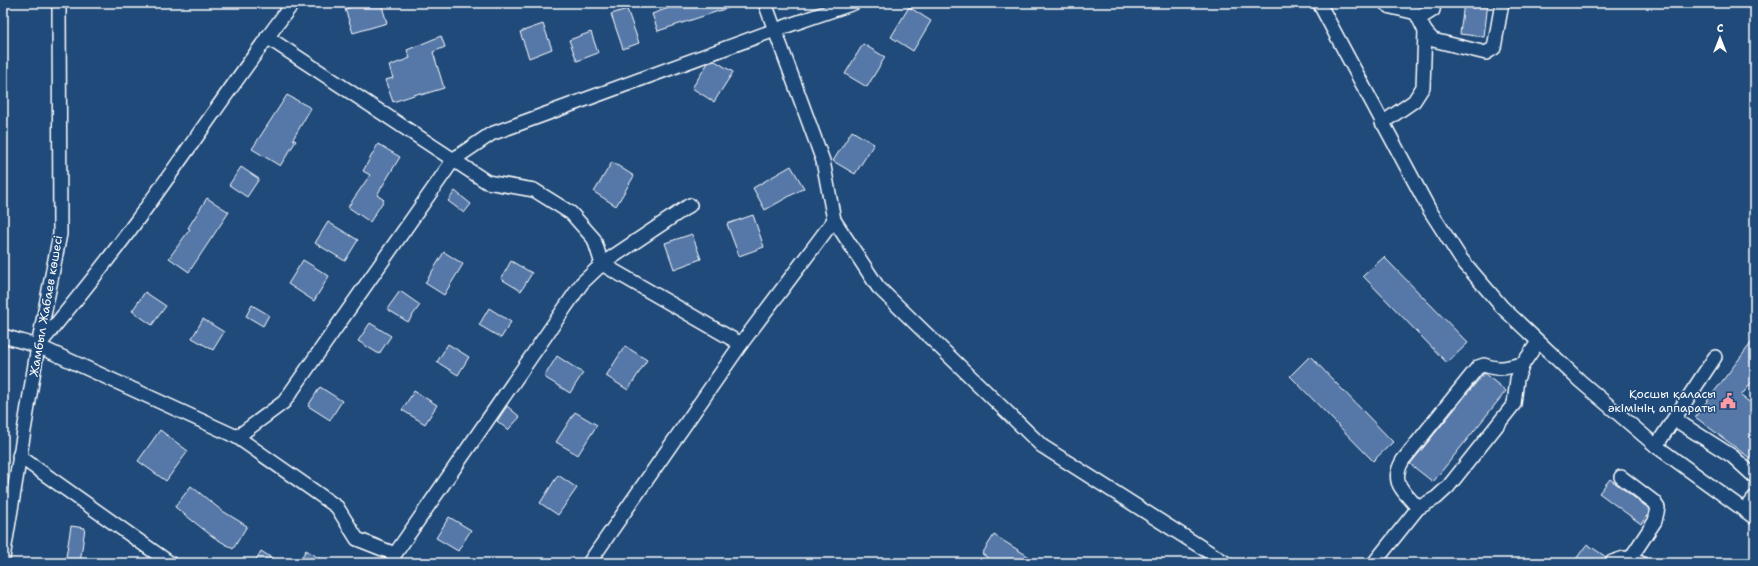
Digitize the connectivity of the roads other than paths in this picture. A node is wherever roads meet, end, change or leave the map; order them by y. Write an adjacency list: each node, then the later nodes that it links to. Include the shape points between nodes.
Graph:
1 (59, 3): 21 (street, Жамбыл Жабаев көшесі, via 60,234)
2 (293, 3): 12 (street)
3 (765, 3): 10 (street)
4 (854, 3): 10 (street)
5 (1319, 3): 13 (street)
6 (1385, 3): 9 (street)
7 (1434, 3): 9 (street, via 1430,13)
8 (1502, 3): 11 (street, via 1494,48 1491,52 1433,40)
9 (1416, 13): 11 (street)
10 (775, 30): 14 (street, via 491,134); 16 (street, via 823,162)
11 (1425, 31): 13 (street, via 1423,87 1414,101)
12 (267, 37): 14 (street); 21 (street, via 135,223 85,290)
13 (1382, 123): 19 (street, via 1428,209 1461,259 1502,307)
14 (454, 159): 17 (street, via 487,182 534,190 572,213 594,239); 25 (street, via 284,402)
15 (690, 205): 17 (street)
16 (834, 220): 20 (street); 39 (street, via 878,287 1042,446)
17 (602, 264): 20 (street); 25 (street, via 582,282 395,554 357,539 337,507)
18 (3, 336): 21 (street)
19 (1538, 342): 23 (street); 26 (street)
20 (741, 344): 38 (street)
21 (38, 346): 25 (street); 27 (street, Жамбыл Жабаев көшесі)
22 (1714, 357): 24 (street)
23 (1523, 364): 31 (street, via 1517,379 1514,404 1448,487 1436,498); 31 (street, via 1507,369 1484,365 1478,367 1403,460 1397,470 1397,482)
24 (1674, 419): 26 (street); 29 (street, via 1732,456)
25 (237, 437)
26 (1656, 446): 32 (street)
27 (18, 456): 34 (street, Жамбыл Жабаев көшесі); 37 (street)
28 (1621, 477): 35 (street, via 1654,502 1658,508 1655,521)
29 (1755, 477)
30 (1755, 496): 32 (street)
31 (1418, 508): 40 (street)
32 (1744, 510): 33 (street)
33 (1755, 518)
34 (3, 558)
35 (1636, 561): 36 (street, via 1619,558)
36 (1612, 562)
37 (170, 563)
38 (589, 563)
39 (1226, 563)
40 (1374, 563)

